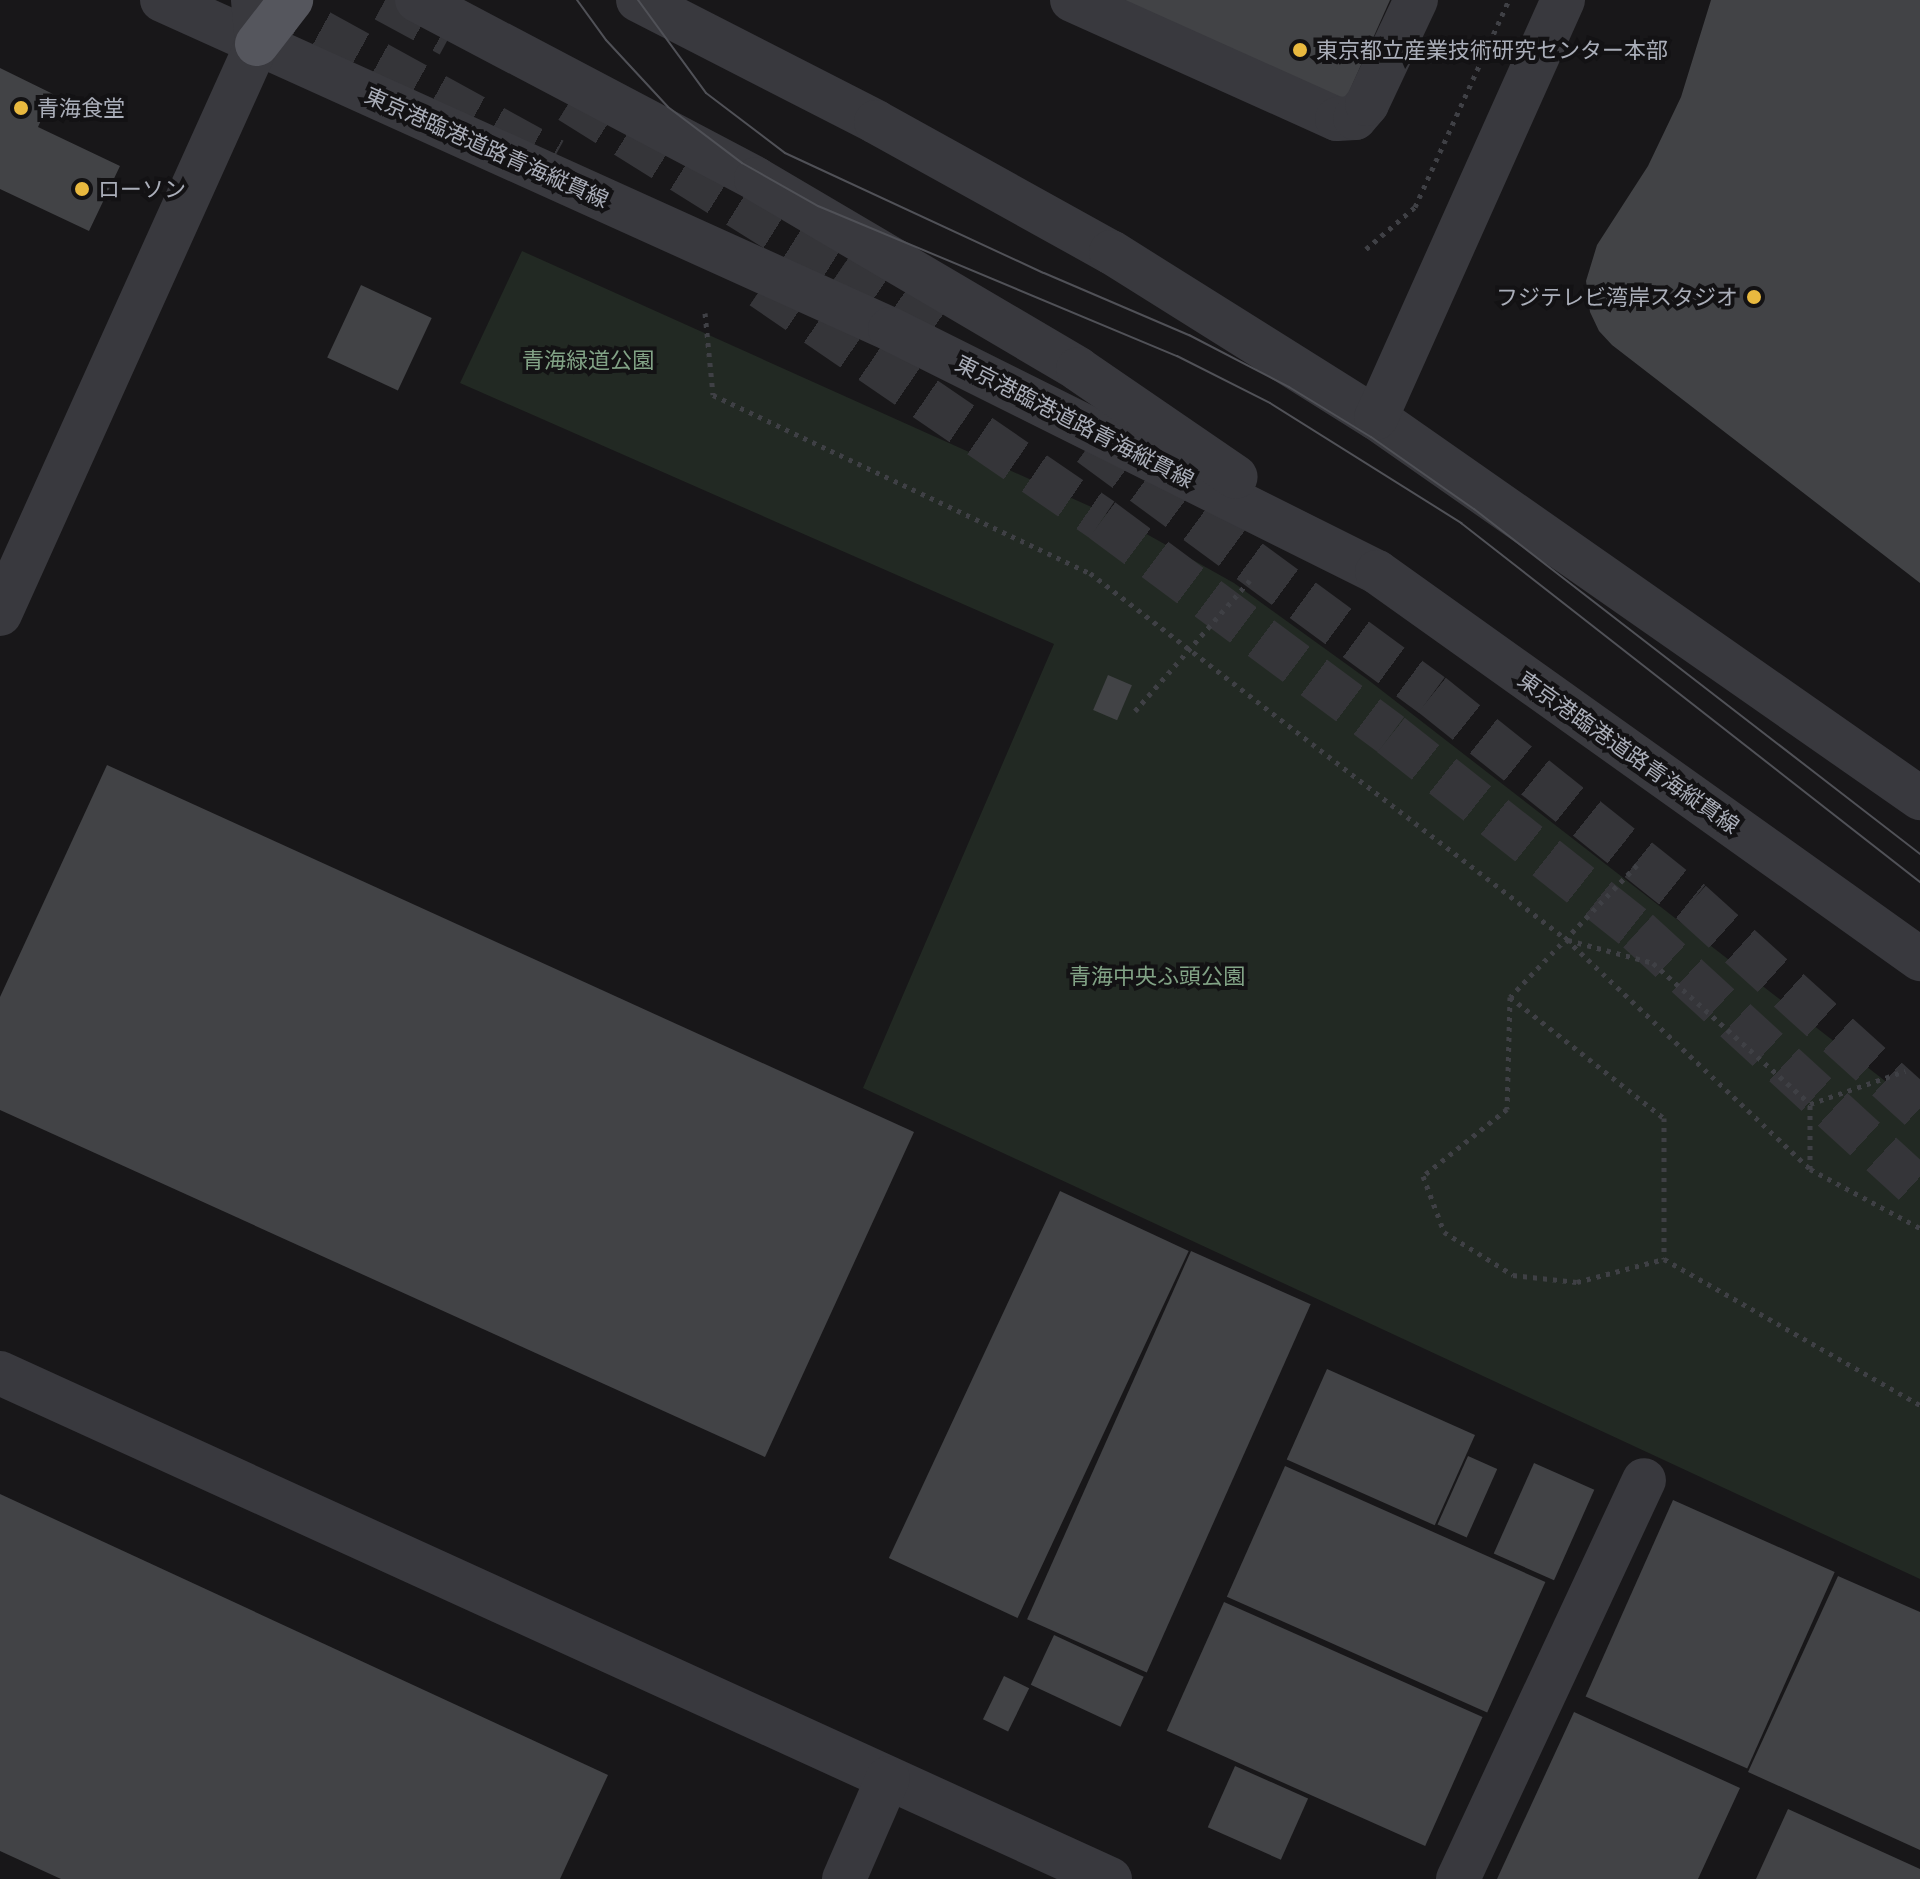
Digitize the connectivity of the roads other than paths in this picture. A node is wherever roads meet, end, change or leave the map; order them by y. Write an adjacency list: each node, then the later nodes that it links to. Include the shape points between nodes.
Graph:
1 (162, 0): 10 (street, 東京港臨港道路青海縦貫線)
2 (253, 0): 10 (street)
3 (268, 0): 10 (main road)
4 (291, 0): 10 (main road)
5 (417, 0): 12 (street, via 756,179 1078,369)
6 (638, 0): 11 (street, via 876,122 1111,252)
7 (1072, 0): 8 (street, via 1337,119 1355,118 1367,104)
8 (1416, 0)
9 (1563, 0): 11 (street)
10 (257, 44): 12 (street, 東京港臨港道路青海縦貫線, via 890,329); 13 (street)
11 (1376, 418): 14 (street)
12 (1377, 572): 15 (street, 東京港臨港道路青海縦貫線)
13 (0, 614)
14 (1920, 798)
15 (1920, 959)
16 (0, 1373): 18 (street)
17 (1644, 1480): 21 (street)
18 (888, 1778): 19 (street); 20 (street)
19 (844, 1879)
20 (1110, 1879)
21 (1458, 1879)

